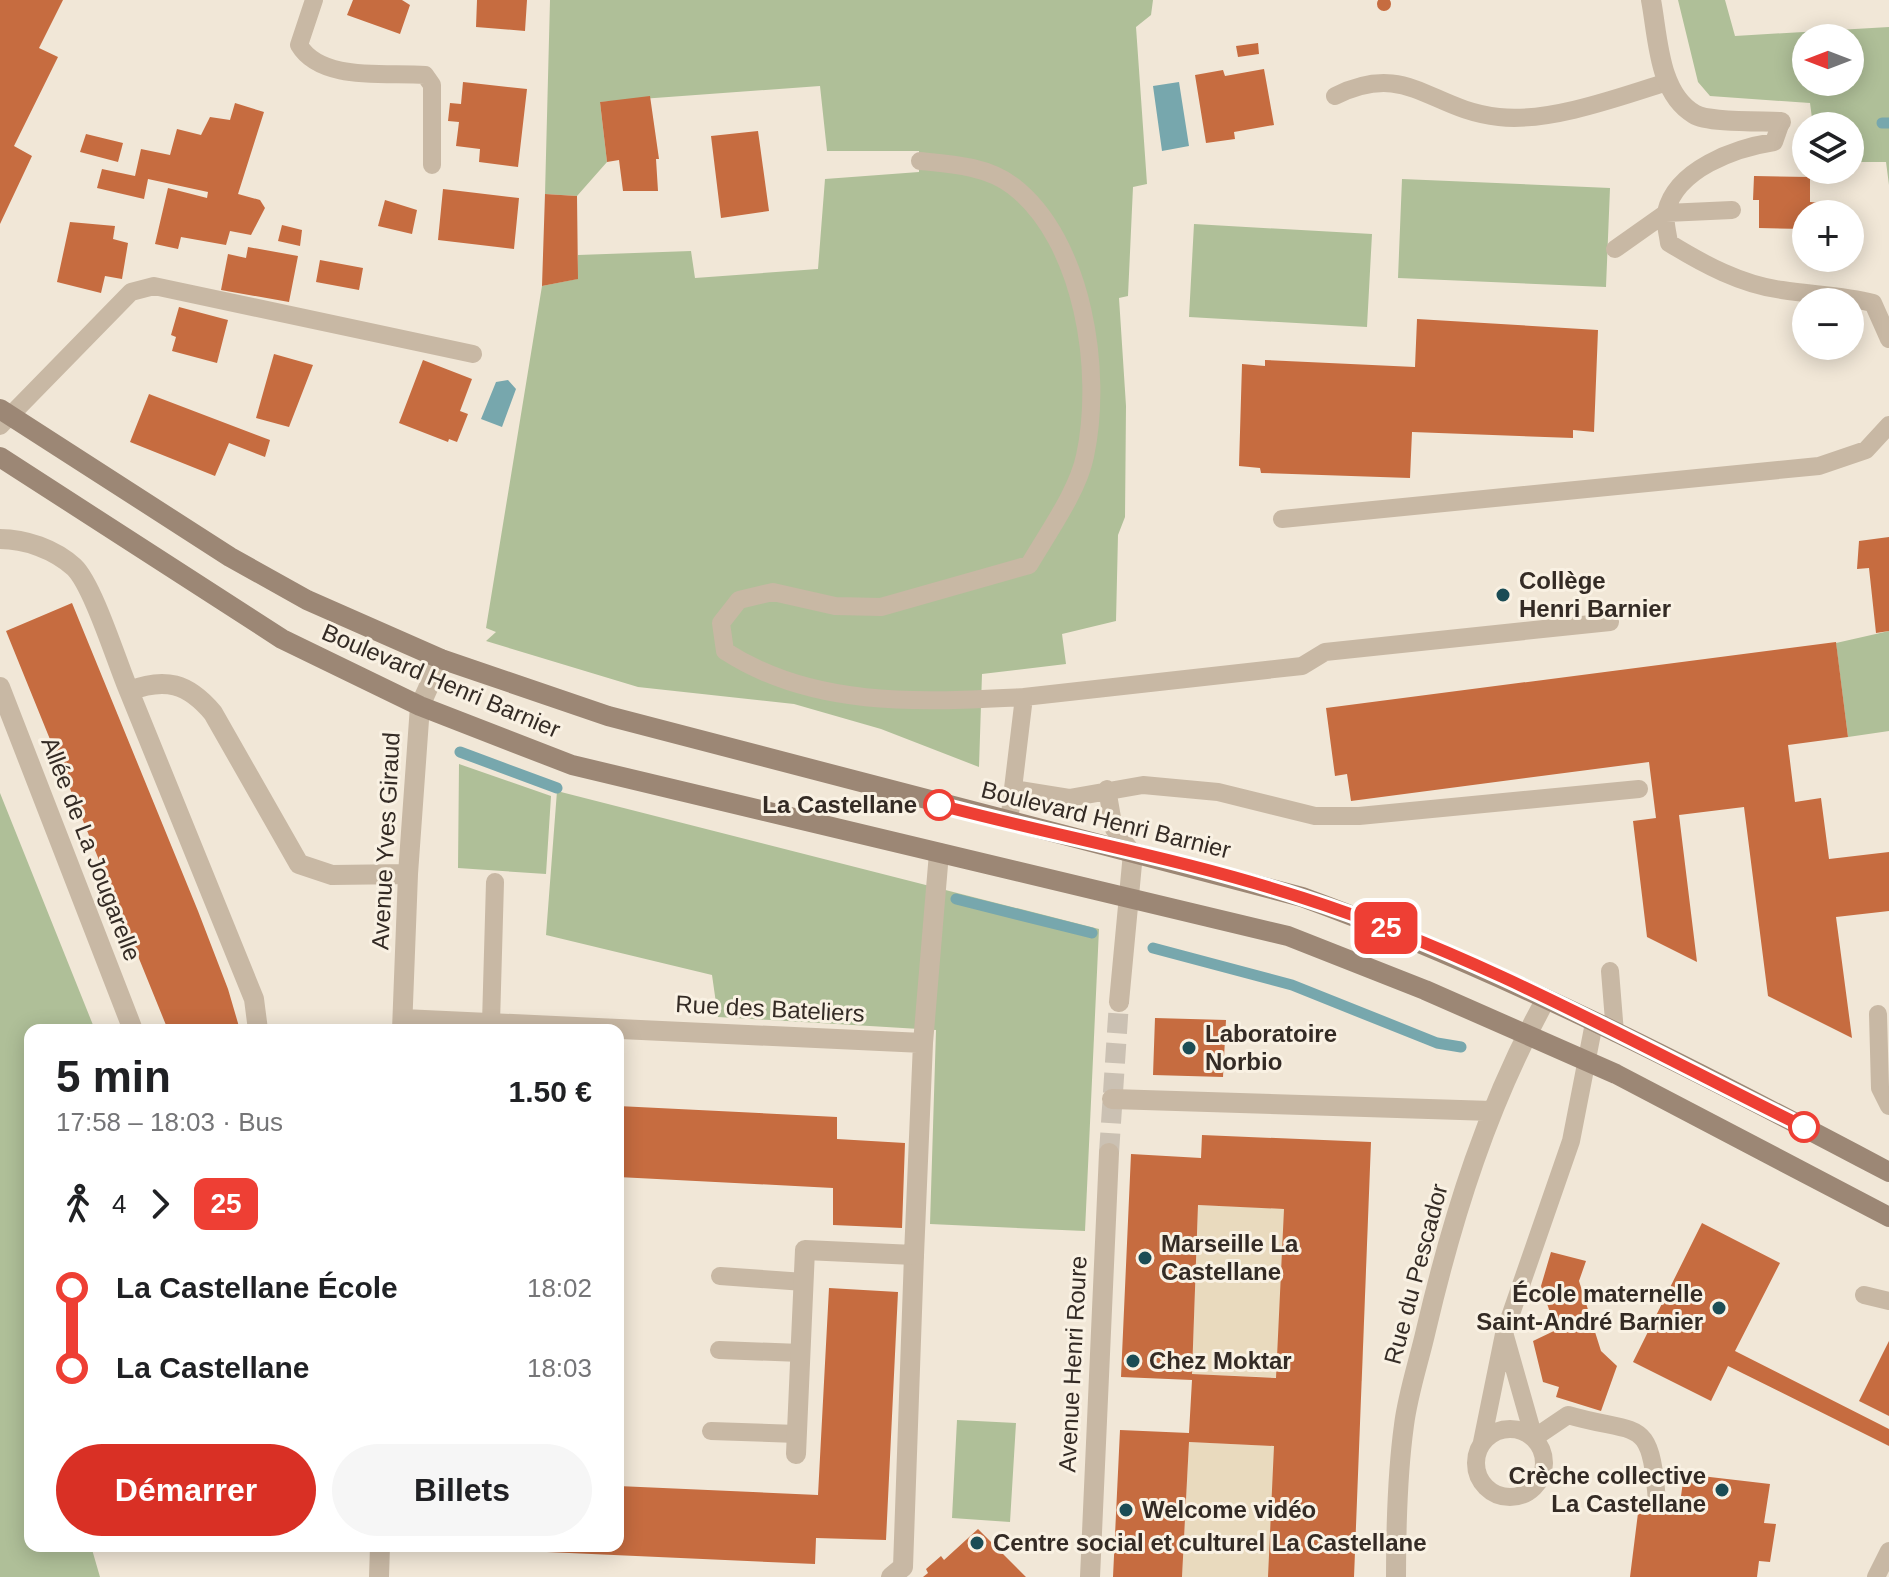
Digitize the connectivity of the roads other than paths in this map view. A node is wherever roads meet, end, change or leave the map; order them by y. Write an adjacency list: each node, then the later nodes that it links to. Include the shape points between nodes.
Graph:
1 (314, 0): 7 (lane, via 299,45 306,57 325,68 425,75 432,85)
2 (1651, 0): 3 (street)
3 (1667, 82): 4 (lane, via 1544,115 1501,118 1383,82 1361,83); 5 (street, via 1696,116)
4 (1335, 96)
5 (1781, 122): 9 (lane, via 1774,142 1746,146 1680,181)
6 (920, 161): 22 (lane, via 967,166 1010,184 1043,213 1055,234 1066,255 1087,333 1090,403 1085,459 1029,565 881,607 835,606 773,592 739,600 721,623 725,651 793,685 851,696)
7 (432, 165)
8 (1732, 210): 9 (lane)
9 (1666, 213): 10 (lane); 11 (lane, via 1669,243 1709,268 1780,290 1839,294 1873,303)
10 (1615, 249)
11 (1889, 339)
12 (473, 354): 13 (lane, via 154,286 131,292)
13 (4, 417): 19 (main road, Boulevard Henri Barnier, via 307,600)
14 (1889, 425): 16 (lane, via 1866,450 1819,466)
15 (0, 457): 23 (main road, Boulevard Henri Barnier, via 282,639)
16 (1282, 519)
17 (0, 539): 21 (street, via 29,541 74,567)
18 (1610, 622): 22 (lane, via 1325,652 1302,666)
19 (441, 659): 23 (street, Avenue Yves Giraud); 27 (main road, Boulevard Henri Barnier, via 608,716)
20 (0, 687): 39 (street, Allée de La Jougarelle)
21 (129, 691): 30 (street, via 151,682 178,685 199,696 299,864 332,875); 40 (street, via 254,999)
22 (1024, 697): 24 (lane)
23 (420, 706): 28 (main road, Boulevard Henri Barnier, via 572,765); 30 (street, Avenue Yves Giraud)
24 (1014, 789): 25 (lane, via 1069,798); 27 (lane)
25 (1107, 789): 26 (lane, via 1143,785 1218,792 1315,816 1359,816); 29 (lane, via 1114,829)
26 (1639, 789)
27 (1009, 822): 29 (main road, Boulevard Henri Barnier)
28 (939, 853): 32 (main road, Boulevard Henri Barnier); 47 (street)
29 (1133, 853): 32 (street); 34 (main road, Boulevard Henri Barnier, via 1302,897 1414,938)
30 (408, 874): 41 (street, Avenue Yves Giraud)
31 (495, 882): 37 (lane)
32 (1129, 895): 35 (street); 46 (main road, Boulevard Henri Barnier, via 1288,936)
33 (1610, 971): 45 (lane)
34 (1546, 999): 38 (main road, Boulevard Henri Barnier); 46 (street, Rue du Pescador)
35 (1119, 1002)
36 (1878, 1014): 50 (lane, via 1880,1088)
37 (491, 1023): 42 (street, Rue des Bateliers); 43 (street, Rue des Bateliers)
38 (1594, 1023): 45 (main road, Boulevard Henri Barnier); 48 (lane)
39 (131, 1024)
40 (257, 1024)
41 (402, 1024)
42 (446, 1024)
43 (513, 1024)
44 (624, 1029): 47 (street, Rue des Bateliers)
45 (1615, 1033): 53 (main road, Boulevard Henri Barnier)
46 (1527, 1034): 48 (main road, Boulevard Henri Barnier); 51 (street, Rue du Pescador)
47 (923, 1043): 55 (street)
48 (1588, 1061): 54 (main road, Boulevard Henri Barnier); 60 (lane, via 1571,1141)
49 (1112, 1099): 51 (street)
50 (1889, 1106)
51 (1492, 1111): 73 (street, Rue du Pescador, via 1444,1256 1404,1422)
52 (1109, 1153): 72 (street, Avenue Henri Roure)
53 (1889, 1172)
54 (1889, 1217)
55 (914, 1255): 57 (street, via 805,1250); 71 (street, via 903,1567)
56 (720, 1276): 57 (lane)
57 (804, 1282): 62 (street)
58 (1864, 1295): 59 (lane)
59 (1889, 1301)
60 (1504, 1334): 64 (lane); 65 (lane)
61 (719, 1350): 62 (lane)
62 (801, 1353): 66 (street)
63 (711, 1431): 66 (lane)
64 (1534, 1438): 65 (lane, via 1514,1428 1501,1429); 65 (lane, via 1544,1469 1533,1487 1514,1497 1493,1493 1478,1476); 67 (lane, via 1568,1415 1634,1429 1647,1440 1654,1459)
65 (1482, 1442)
66 (796, 1444)
67 (1657, 1501)
68 (1889, 1551): 74 (lane)
69 (380, 1552): 70 (street)
70 (379, 1577)
71 (891, 1577)
72 (1090, 1577)
73 (1396, 1577)
74 (1876, 1577)

